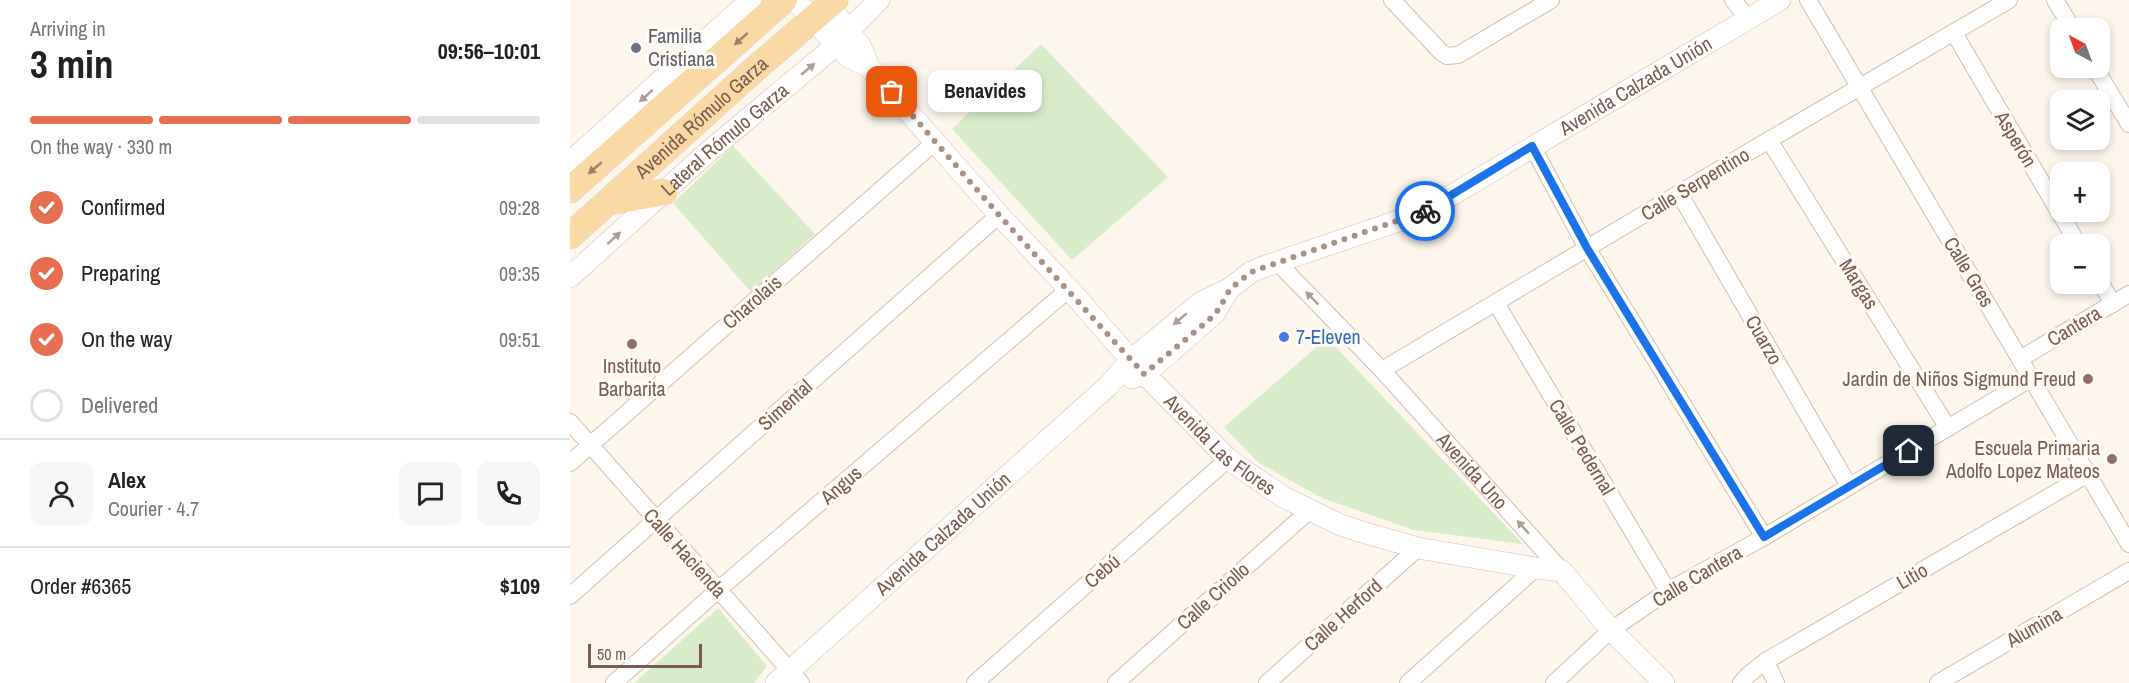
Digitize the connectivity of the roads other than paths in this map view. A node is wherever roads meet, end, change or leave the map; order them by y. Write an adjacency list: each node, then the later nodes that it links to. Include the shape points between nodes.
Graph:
1 (751, 0): 25 (street, one-way to 25)
2 (784, 0): 26 (main road, Avenida Rómulo Garza, one-way to 26)
3 (795, 0): 13 (street, Avenida Las Flores)
4 (879, 0): 18 (street, Lateral Rómulo Garza)
5 (1392, 0): 14 (street, via 1441,52 1452,57)
6 (1519, 0): 14 (street)
7 (1551, 0): 14 (street)
8 (1733, 0): 16 (street)
9 (1779, 0): 16 (street, Avenida Calzada Unión)
10 (1808, 0): 20 (street, Calle Gres)
11 (2009, 0): 17 (street, Calle Serpentino)
12 (2055, 0): 15 (street)
13 (824, 5): 18 (street, Avenida Las Flores); 29 (main road, Avenida Rómulo Garza)
14 (1531, 13)
15 (2066, 18)
16 (1748, 19): 24 (street, Avenida Calzada Unión)
17 (1954, 33): 20 (street, Calle Serpentino); 31 (street, Asperón)
18 (843, 38): 23 (street, Avenida Las Flores, via 849,57 869,67); 27 (street, Lateral Rómulo Garza, one-way to 18)
19 (2101, 78): 21 (street)
20 (1860, 87): 22 (street, Calle Serpentino); 41 (street, Calle Gres)
21 (2129, 124)
22 (1769, 140): 28 (street, Calle Serpentino); 46 (street, Margas)
23 (935, 142): 30 (street, Avenida Las Flores); 47 (street, Charolais)
24 (1532, 146): 33 (street); 34 (street, Avenida Calzada Unión, via 1421,213)
25 (570, 162)
26 (570, 190)
27 (664, 192): 29 (main road); 35 (street, Lateral Rómulo Garza, one-way to 27)
28 (1679, 194): 33 (street, Calle Serpentino); 51 (street, Cuarzo)
29 (609, 202): 32 (main road, Avenida Rómulo Garza)
30 (999, 215): 36 (street, Avenida Las Flores); 53 (street, Simental)
31 (2072, 234)
32 (570, 236)
33 (1587, 248): 39 (street, Calle Serpentino); 54 (street)
34 (1277, 262): 42 (street, Avenida Calzada Unión, via 1251,272 1230,289 1200,303); 43 (street, Avenida Uno, one-way to 34)
35 (570, 277)
36 (1069, 289): 42 (street, Avenida Las Flores); 60 (street, Angus)
37 (2107, 294): 40 (street)
38 (2129, 294): 40 (street, Cantera)
39 (1496, 303): 43 (street, Calle Serpentino); 61 (street, Calle Pedernal)
40 (2113, 304): 41 (street, Cantera)
41 (2020, 359): 44 (street, Calle Gres)
42 (1138, 367): 48 (street, Avenida Las Flores); 65 (street, Avenida Calzada Unión, via 1108,386)
43 (1382, 370): 58 (street, Avenida Uno, one-way to 43)
44 (2032, 378): 46 (street, Calle Cantera); 50 (street, Calle Gres)
45 (570, 422): 47 (street, Calle Hacienda)
46 (1948, 428): 51 (street, Calle Cantera)
47 (590, 445): 49 (street, Charolais); 53 (street, Calle Hacienda)
48 (1228, 459): 52 (street, Avenida Las Flores); 67 (street, Cebú)
49 (570, 463)
50 (2088, 474): 55 (street, Calle Gres); 64 (street, Litio)
51 (1850, 486): 54 (street, Calle Cantera)
52 (1310, 510): 56 (street, Avenida Las Flores, via 1341,525); 68 (street, Calle Criollo)
53 (655, 520): 60 (street, Calle Hacienda); 62 (street, Simental)
54 (1764, 537): 61 (street, Calle Cantera)
55 (2129, 544)
56 (1418, 548): 57 (street, Avenida Las Flores); 69 (street, Calle Herford)
57 (1536, 568): 58 (street, Avenida Las Flores); 70 (street)
58 (1562, 571): 63 (street, Avenida Uno)
59 (2129, 572): 75 (street, Alumina)
60 (718, 590): 65 (street, Calle Hacienda); 66 (street, Angus)
61 (1668, 591): 63 (street, Calle Cantera)
62 (570, 596)
63 (1611, 630): 71 (street, Calle Cantera); 72 (street, Avenida Uno)
64 (1766, 661): 73 (street, Litio); 74 (street)
65 (789, 679)
66 (614, 683)
67 (975, 683)
68 (1116, 683)
69 (1267, 683)
70 (1408, 683)
71 (1554, 683)
72 (1664, 683)
73 (1741, 683)
74 (1776, 683)
75 (1938, 683)

